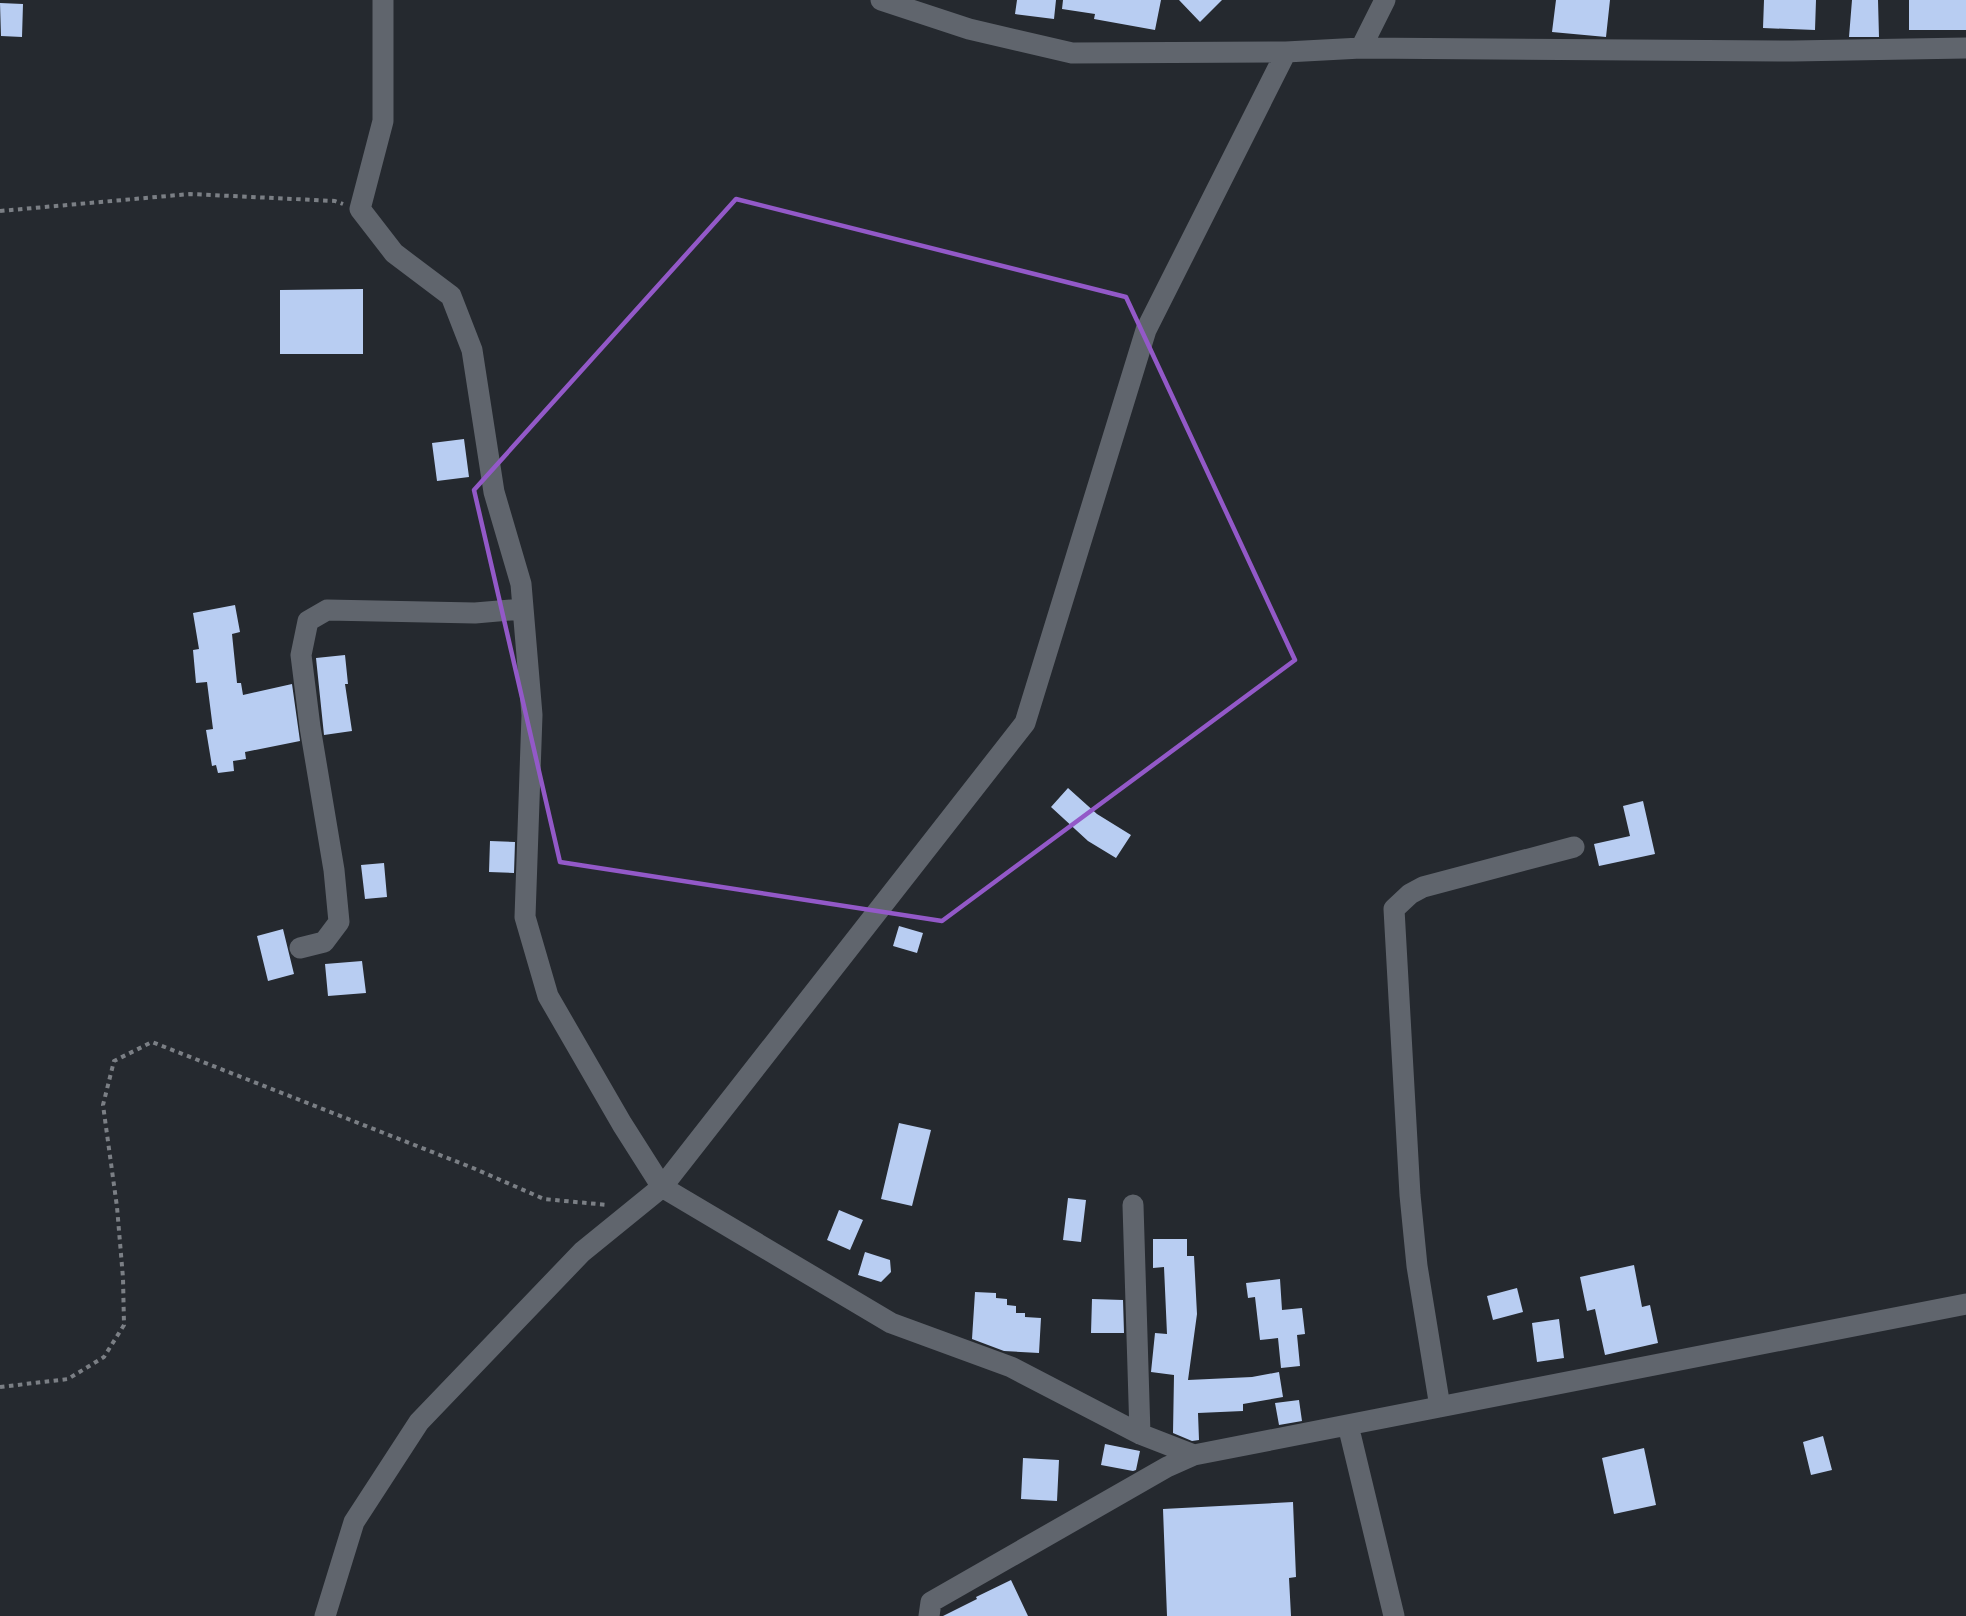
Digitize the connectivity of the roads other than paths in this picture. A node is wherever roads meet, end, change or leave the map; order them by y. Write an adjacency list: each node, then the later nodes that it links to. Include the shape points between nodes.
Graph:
1 (383, 0): 7 (street, via 383,121 360,209 394,253 451,296 472,350 494,492 521,584)
2 (881, 0): 6 (street, via 969,28 1072,53)
3 (1385, 0): 4 (street)
4 (1361, 48): 5 (street); 6 (street)
5 (1966, 48)
6 (1286, 52): 10 (street, via 1146,330 1025,723)
7 (523, 609): 9 (street, via 475,613 327,610 308,621 301,655 339,922 324,942); 10 (street, via 532,715 525,916 548,996)
8 (1574, 847): 13 (street, via 1423,886 1394,909 1410,1194 1417,1266)
9 (300, 948)
10 (662, 1187): 15 (street, via 891,1323 1011,1367); 17 (street, via 582,1251 419,1422 354,1522)
11 (1133, 1205): 15 (street)
12 (1966, 1304): 13 (street)
13 (1440, 1407): 14 (street)
14 (1348, 1425): 16 (street); 19 (street)
15 (1140, 1434): 16 (street)
16 (1194, 1455): 18 (street, via 931,1602)
17 (325, 1616)
18 (929, 1616)
19 (1394, 1616)

